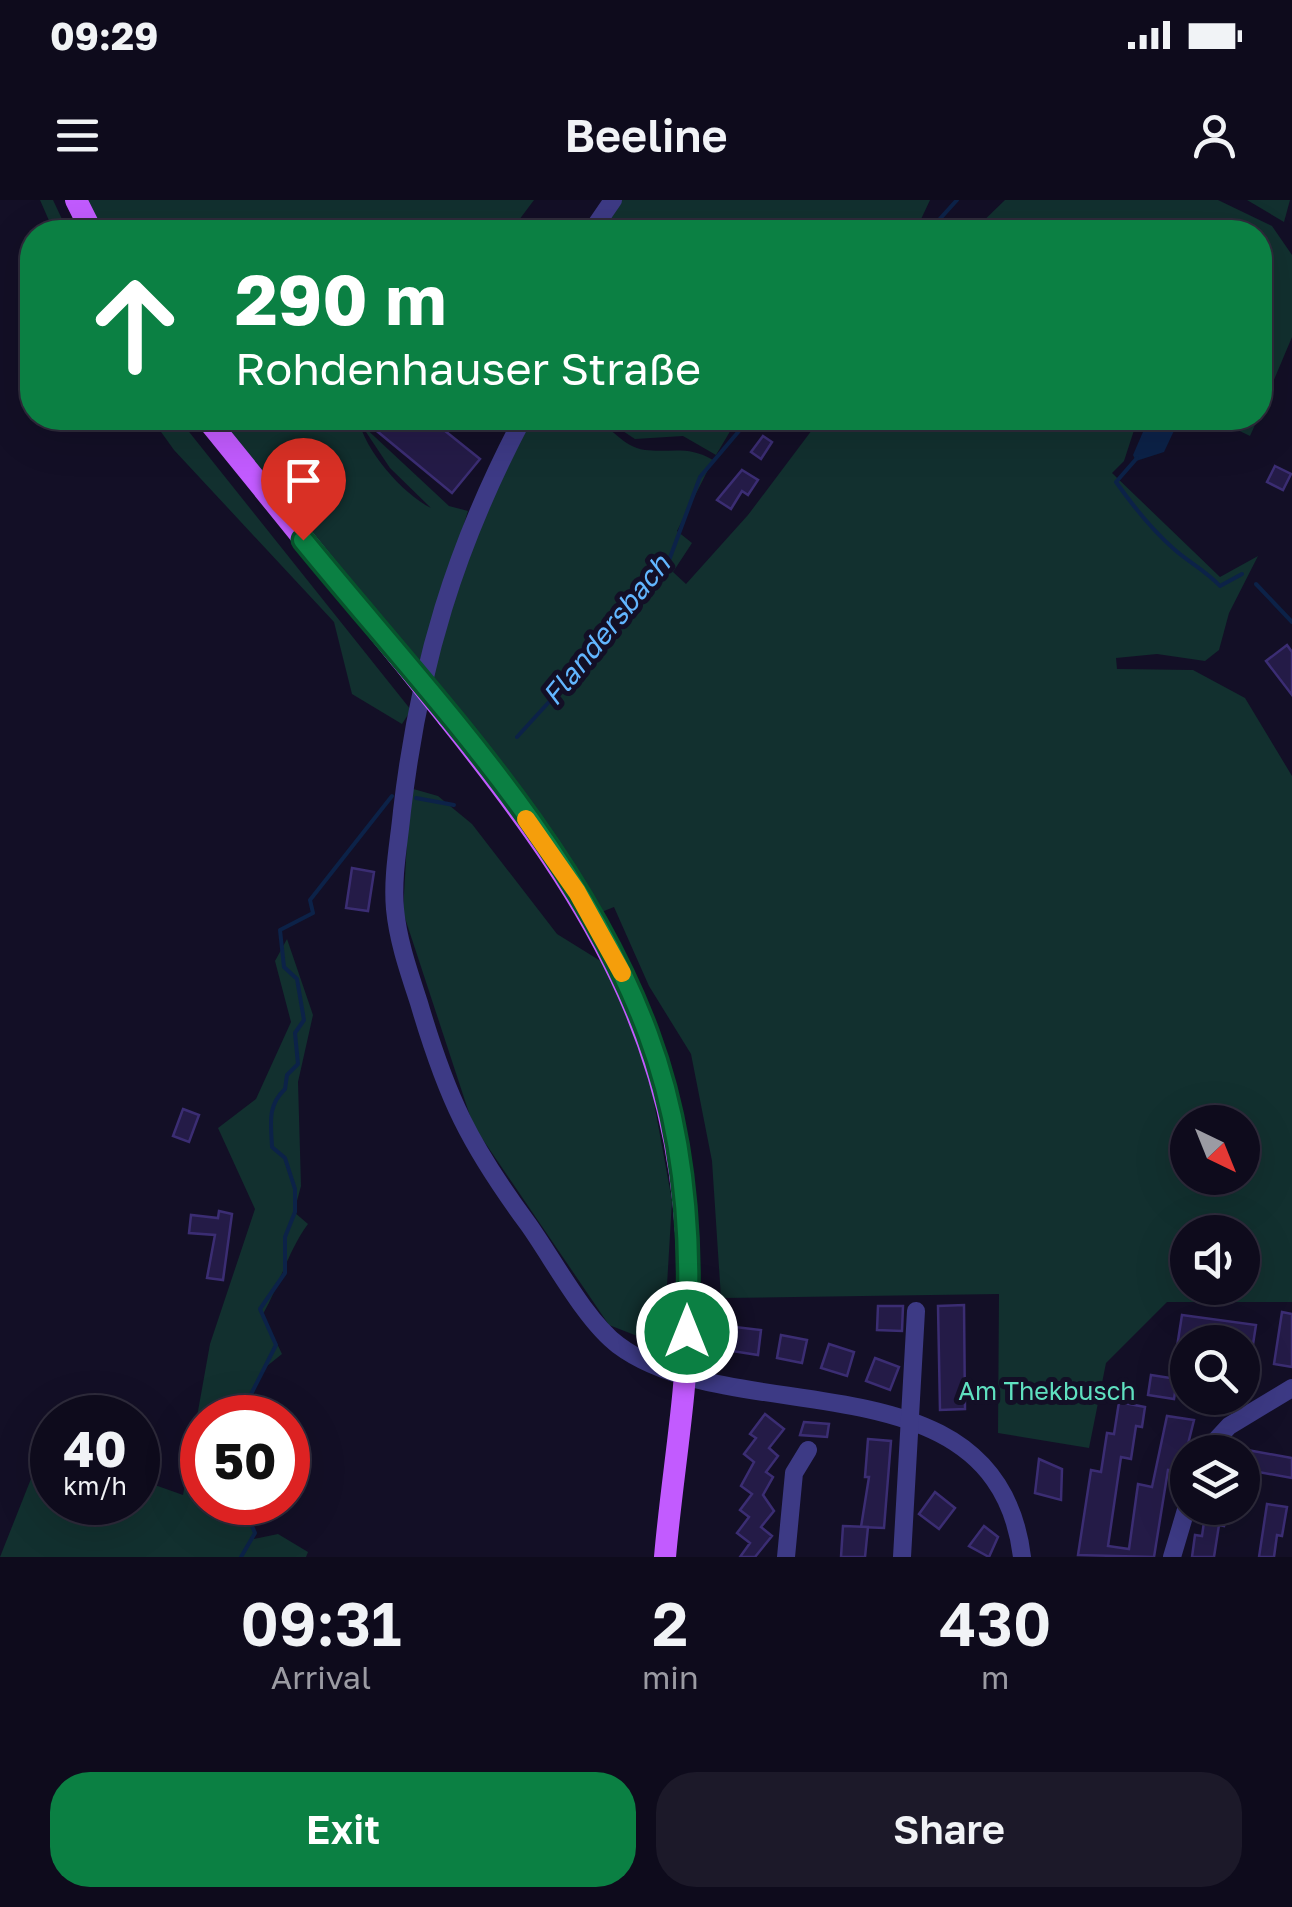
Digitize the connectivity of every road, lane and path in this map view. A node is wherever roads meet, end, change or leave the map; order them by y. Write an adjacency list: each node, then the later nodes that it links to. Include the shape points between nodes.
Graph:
1 (216, 430): 4 (main road, bridge, via 493,774 604,937 658,1062 685,1200)
2 (517, 430): 4 (street, via 467,531 433,642 407,773 395,908 402,951 442,1082 488,1170 616,1343)
3 (916, 1311): 6 (street)
4 (685, 1375): 6 (street, via 846,1402); 10 (main road)
5 (1292, 1388): 7 (street)
6 (911, 1422): 12 (street); 13 (street, via 960,1448 997,1484)
7 (1221, 1435)
8 (808, 1450): 11 (street, via 794,1473)
9 (1181, 1525): 14 (street)
10 (665, 1557)
11 (786, 1557)
12 (902, 1557)
13 (1022, 1557)
14 (1172, 1557)

